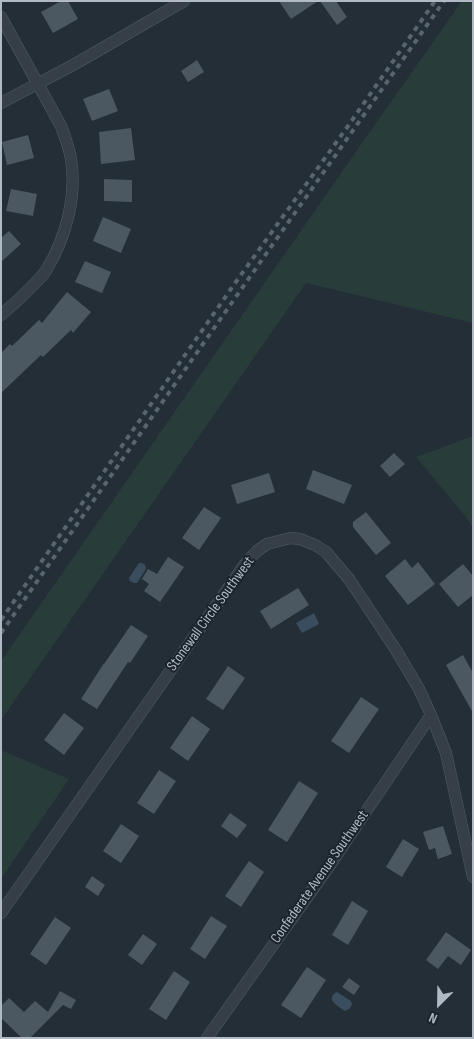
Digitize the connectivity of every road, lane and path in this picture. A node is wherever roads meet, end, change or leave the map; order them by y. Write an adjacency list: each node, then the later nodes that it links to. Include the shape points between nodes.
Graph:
1 (184, 1): 3 (street)
2 (1, 17): 3 (street)
3 (38, 83): 4 (street); 5 (street, via 61,126 72,161 68,220 46,270 24,296)
4 (1, 103)
5 (1, 315)
6 (431, 715): 7 (street, Stonewall Circle Southwest, via 446,753); 8 (street, Stonewall Circle Southwest, via 396,650 350,579 326,552 300,539 267,544 245,564); 9 (street, Confederate Avenue Southwest)
7 (473, 877)
8 (1, 913)
9 (208, 1038)

